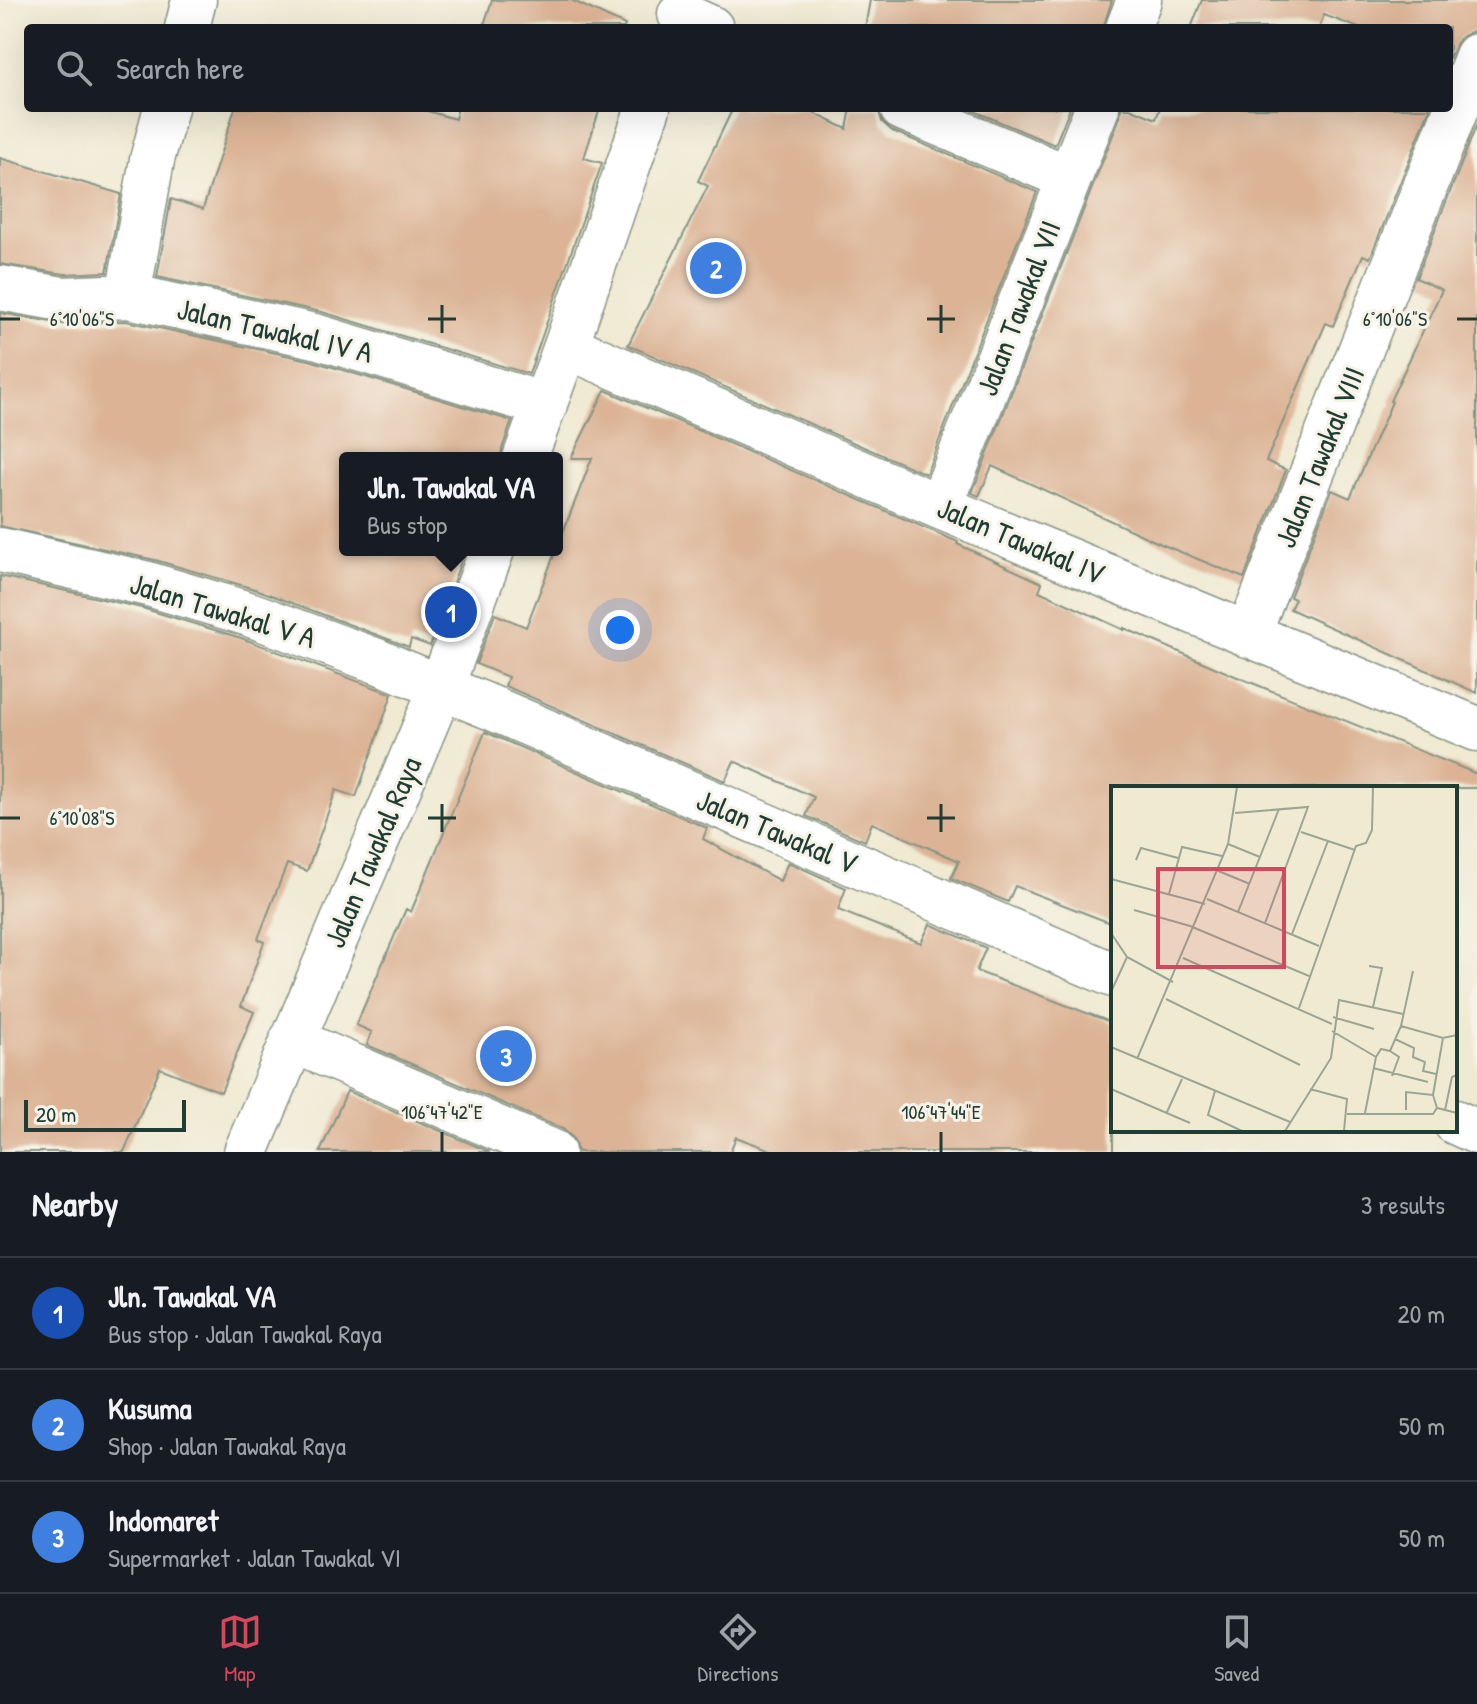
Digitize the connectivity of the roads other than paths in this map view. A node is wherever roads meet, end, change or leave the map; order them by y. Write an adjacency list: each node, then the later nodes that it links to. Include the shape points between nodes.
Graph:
1 (194, 0): 3 (street)
2 (1139, 0): 4 (street)
3 (188, 24)
4 (1130, 24)
5 (1477, 56): 19 (street, Jalan Tawakal VIII)
6 (165, 112): 12 (street)
7 (647, 112): 13 (street)
8 (912, 112): 10 (street)
9 (1095, 112): 10 (street, Jalan Tawakal VII)
10 (1069, 178): 16 (street, Jalan Tawakal VII)
11 (0, 288): 12 (street, Jalan Tawakal IV A, via 62,299)
12 (128, 296): 14 (street, Jalan Tawakal IV A, via 315,336)
13 (566, 346): 14 (street); 16 (street, Jalan Tawakal IV)
14 (545, 405): 15 (street)
15 (527, 452)
16 (940, 507): 19 (street, Jalan Tawakal IV)
17 (0, 550): 20 (street, Jalan Tawakal V A, via 249,614)
18 (490, 556): 20 (street, Jalan Tawakal Raya)
19 (1248, 635): 21 (street, Jalan Tawakal IV)
20 (441, 688): 22 (street, Jalan Tawakal V); 23 (street, Jalan Tawakal Raya)
21 (1477, 729)
22 (1111, 974)
23 (292, 1040): 26 (street, Jalan Tawakal Raya); 27 (street)
24 (1457, 1123): 25 (street)
25 (1477, 1132)
26 (246, 1152)
27 (553, 1152)

